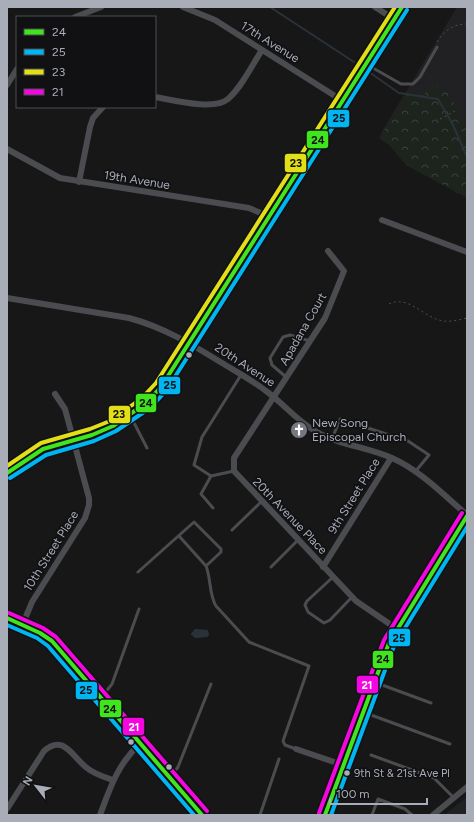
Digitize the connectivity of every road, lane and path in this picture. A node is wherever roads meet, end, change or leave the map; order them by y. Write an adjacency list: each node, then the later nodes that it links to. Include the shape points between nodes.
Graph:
1 (101, 7): 5 (street)
2 (183, 7): 9 (street, 17th Avenue, via 215,20)
3 (375, 7): 6 (street)
4 (402, 7): 6 (street)
5 (78, 16)
6 (394, 19): 10 (street)
7 (467, 24): 8 (path, via 448,29 440,36)
8 (437, 47): 10 (lane, via 420,77 413,84 401,84)
9 (262, 50): 13 (street, via 236,90 222,103 203,104); 14 (street, 17th Avenue)
10 (366, 64): 14 (street)
11 (16, 71): 12 (street)
12 (7, 85)
13 (156, 97)
14 (343, 100): 20 (street)
15 (102, 108): 19 (street, via 93,118 90,127)
16 (455, 111): 17 (path)
17 (440, 119)
18 (7, 149): 19 (street, 19th Avenue, via 50,174)
19 (79, 182): 20 (street, 19th Avenue, via 248,208)
20 (270, 217): 28 (street)
21 (382, 220): 23 (street)
22 (328, 251): 27 (street, Apadana Court, via 344,270 331,305)
23 (467, 252)
24 (7, 298): 28 (street, 20th Avenue, via 130,318 147,323)
25 (389, 304): 26 (path, via 410,304 440,320 450,322)
26 (467, 318)
27 (310, 342): 30 (street, Apadana Court); 30 (lane, via 290,335 283,337 270,358 272,365)
28 (190, 344): 29 (street, 20th Avenue); 33 (street, via 161,388)
29 (241, 375): 32 (street, 20th Avenue); 41 (lane, via 202,438 194,464)
30 (287, 378): 32 (street, Apadana Court)
31 (55, 394): 35 (street, 10th Street Place, via 65,409)
32 (274, 397): 34 (street, 20th Avenue, via 305,425); 38 (street, via 234,458)
33 (130, 415): 35 (street, via 113,426); 36 (lane)
34 (332, 439): 37 (street, 20th Avenue); 39 (lane, via 340,419 388,433 408,441 429,455)
35 (73, 440): 40 (street, via 43,449); 56 (street, 10th Street Place, via 89,498 87,513 32,602)
36 (147, 448)
37 (391, 458): 39 (street, 20th Avenue); 50 (street, 9th Street Place)
38 (234, 471): 41 (lane); 42 (street, 20th Avenue Place)
39 (415, 472): 44 (street, 20th Avenue)
40 (7, 473)
41 (211, 476): 43 (lane, via 201,494)
42 (261, 502): 45 (lane); 47 (street, 20th Avenue Place)
43 (213, 508)
44 (467, 516): 57 (street)
45 (232, 530)
46 (179, 536): 48 (lane); 48 (lane, via 195,522 221,549); 51 (lane)
47 (298, 540): 49 (lane); 50 (street, 20th Avenue Place)
48 (206, 566): 65 (lane, via 211,579 214,603 246,639 252,644 309,666 283,741 284,744)
49 (271, 567)
50 (323, 567): 52 (street, 20th Avenue Place)
51 (138, 572)
52 (333, 577): 53 (street, 20th Avenue Place); 53 (lane, via 307,601 305,605 308,612 324,623)
53 (352, 597): 57 (street, 20th Avenue Place, via 368,611)
54 (139, 609): 60 (lane, via 112,684)
55 (7, 618): 56 (street)
56 (22, 626): 60 (street, via 40,632 52,642)
57 (397, 629): 58 (street)
58 (374, 682): 61 (lane); 62 (street)
59 (210, 684): 69 (lane, via 178,767)
60 (101, 698): 63 (street)
61 (431, 703)
62 (363, 712): 64 (lane); 68 (street)
63 (141, 743): 69 (street); 70 (street, via 125,759)
64 (450, 744)
65 (296, 749): 68 (street)
66 (372, 755): 72 (lane, via 434,778)
67 (279, 759): 76 (lane)
68 (343, 765): 77 (street)
69 (170, 778): 75 (street)
70 (113, 780): 73 (street, via 86,768 64,746 53,745 44,751); 74 (street)
71 (467, 788): 72 (street)
72 (454, 798): 80 (street)
73 (7, 809)
74 (100, 815)
75 (202, 815)
76 (260, 815)
77 (325, 815)
78 (372, 815): 79 (lane, via 378,799 405,809)
79 (412, 815)
80 (433, 815)

